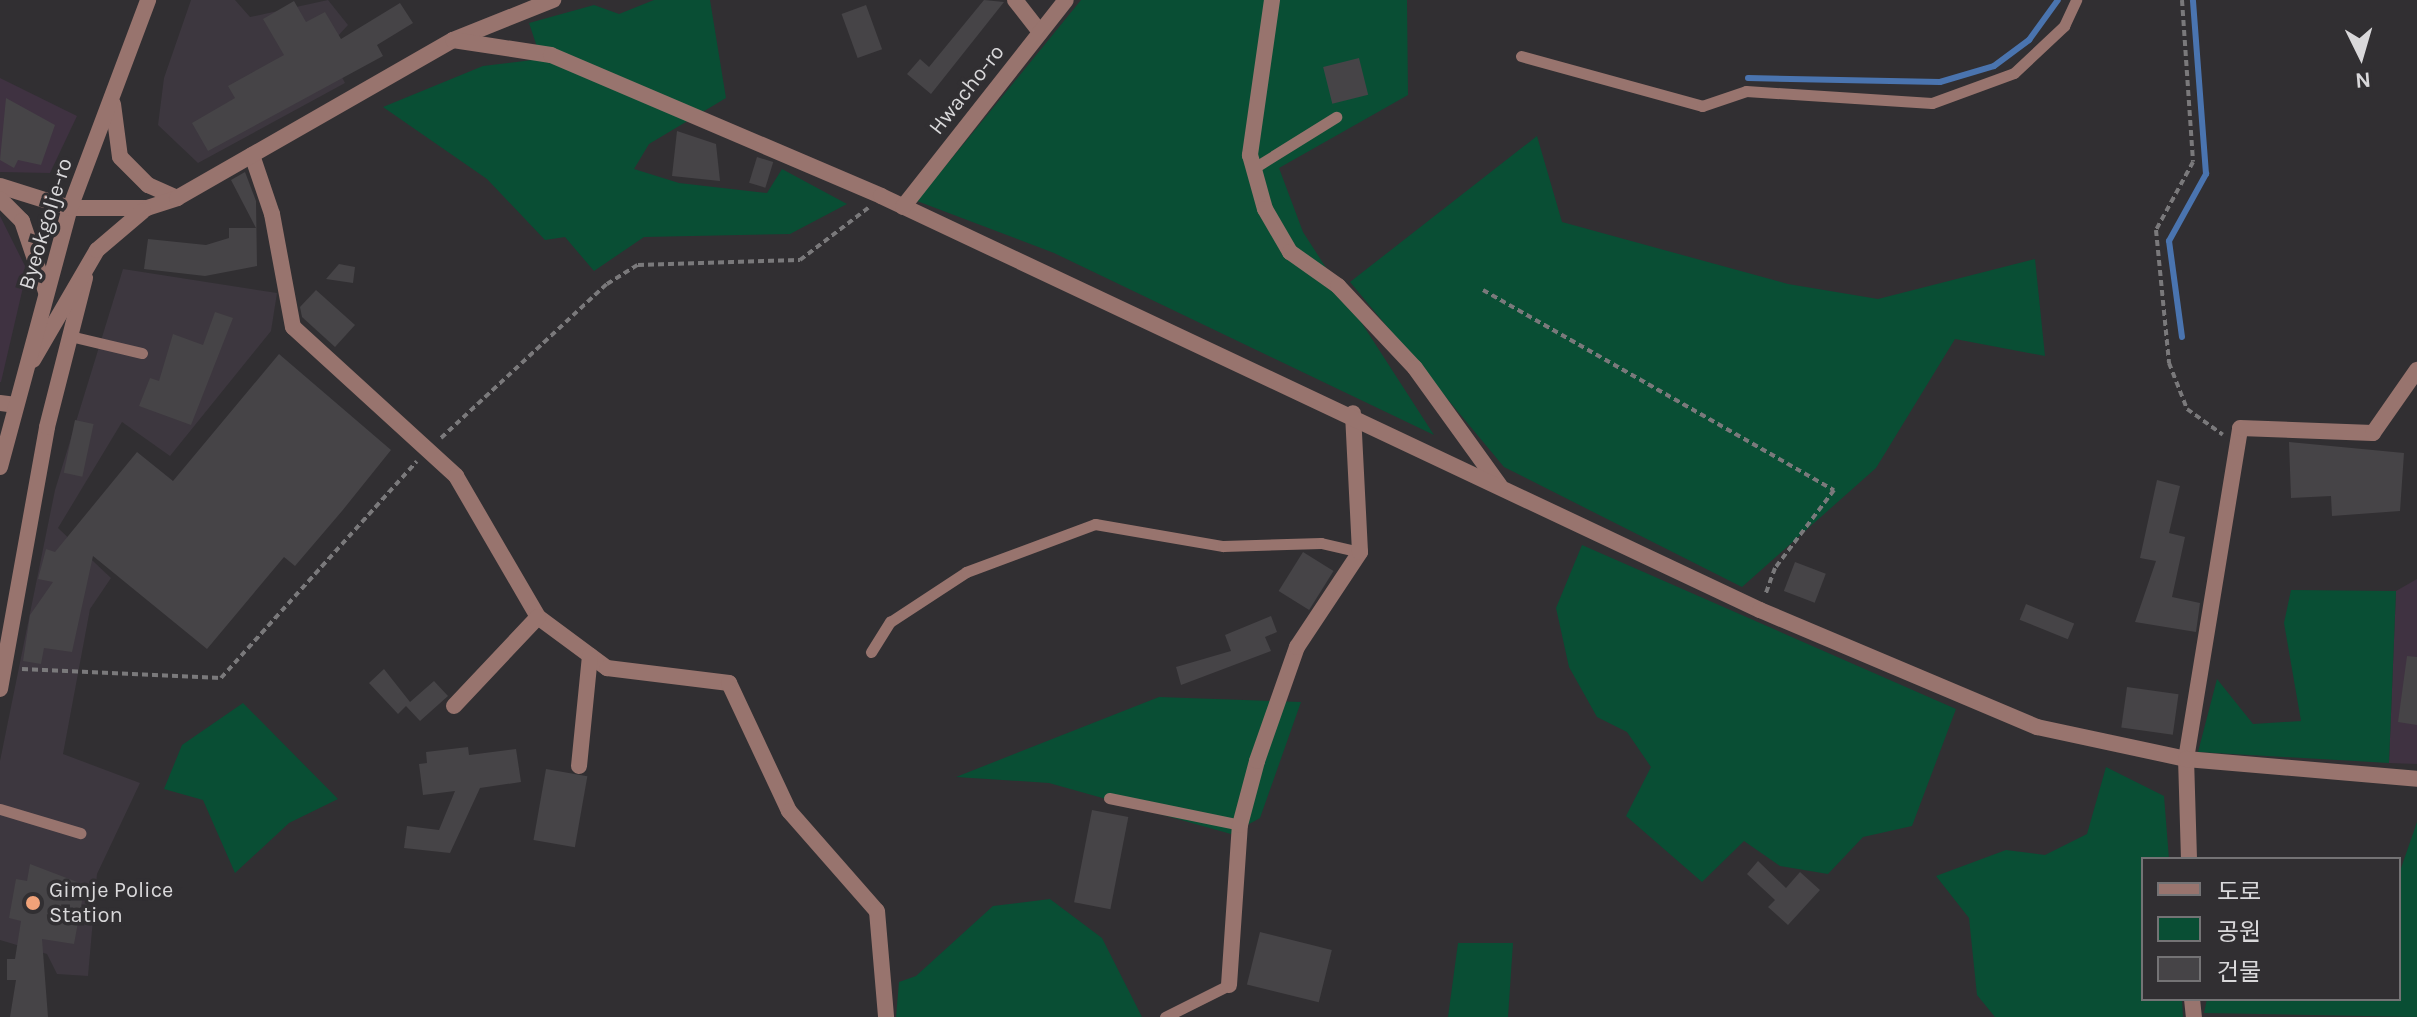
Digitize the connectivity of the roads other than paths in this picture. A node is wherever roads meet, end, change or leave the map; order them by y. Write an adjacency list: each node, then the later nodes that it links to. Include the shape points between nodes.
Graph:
1 (148, 0): 10 (street, Byeokgolje-ro)
2 (551, 0): 8 (street)
3 (1015, 0): 7 (street)
4 (1066, 0): 7 (street, Hwacho-ro)
5 (1272, 0): 13 (street)
6 (2076, 0): 9 (lane, via 2064,26 2014,73 1932,103 1746,91 1702,106)
7 (1040, 32): 17 (street, Hwacho-ro)
8 (453, 40): 12 (street); 17 (street, via 551,55)
9 (1521, 56)
10 (112, 95): 15 (street, via 120,157 148,185); 18 (street, Byeokgolje-ro)
11 (1336, 117): 13 (lane)
12 (252, 155): 15 (street); 31 (street, via 272,214 293,327 456,476)
13 (1254, 168): 29 (street, via 1265,209 1290,252 1338,286 1415,368)
14 (0, 186): 18 (street)
15 (177, 198): 19 (street)
16 (0, 199): 21 (street, via 22,221)
17 (903, 207): 27 (street)
18 (70, 208): 19 (street); 21 (street, Byeokgolje-ro)
19 (147, 208): 20 (street, via 116,228)
20 (85, 278): 22 (street); 25 (street)
21 (47, 294): 25 (street, Byeokgolje-ro)
22 (70, 336): 23 (lane); 34 (street)
23 (142, 353)
24 (2417, 370): 36 (street, via 2373,433 2240,428)
25 (26, 372): 26 (street, Byeokgolje-ro)
26 (8, 404): 28 (street, Byeokgolje-ro)
27 (1353, 413): 29 (street); 30 (street)
28 (0, 467)
29 (1500, 486): 36 (street, via 1760,610 2037,727)
30 (1360, 552): 32 (lane, via 1321,543 1223,546 1095,524 966,572 890,622); 41 (street, via 1297,647)
31 (538, 617): 33 (street); 35 (street)
32 (871, 652)
33 (590, 656): 37 (street); 45 (street, via 642,678 729,683 789,811 877,911)
34 (0, 689)
35 (454, 706)
36 (2186, 759): 38 (street); 43 (street)
37 (579, 766)
38 (2417, 779)
39 (1109, 798): 41 (lane)
40 (0, 809): 42 (lane)
41 (1240, 825): 44 (street)
42 (80, 833)
43 (2189, 857)
44 (1229, 985): 46 (lane)
45 (886, 1017)
46 (1165, 1017)

